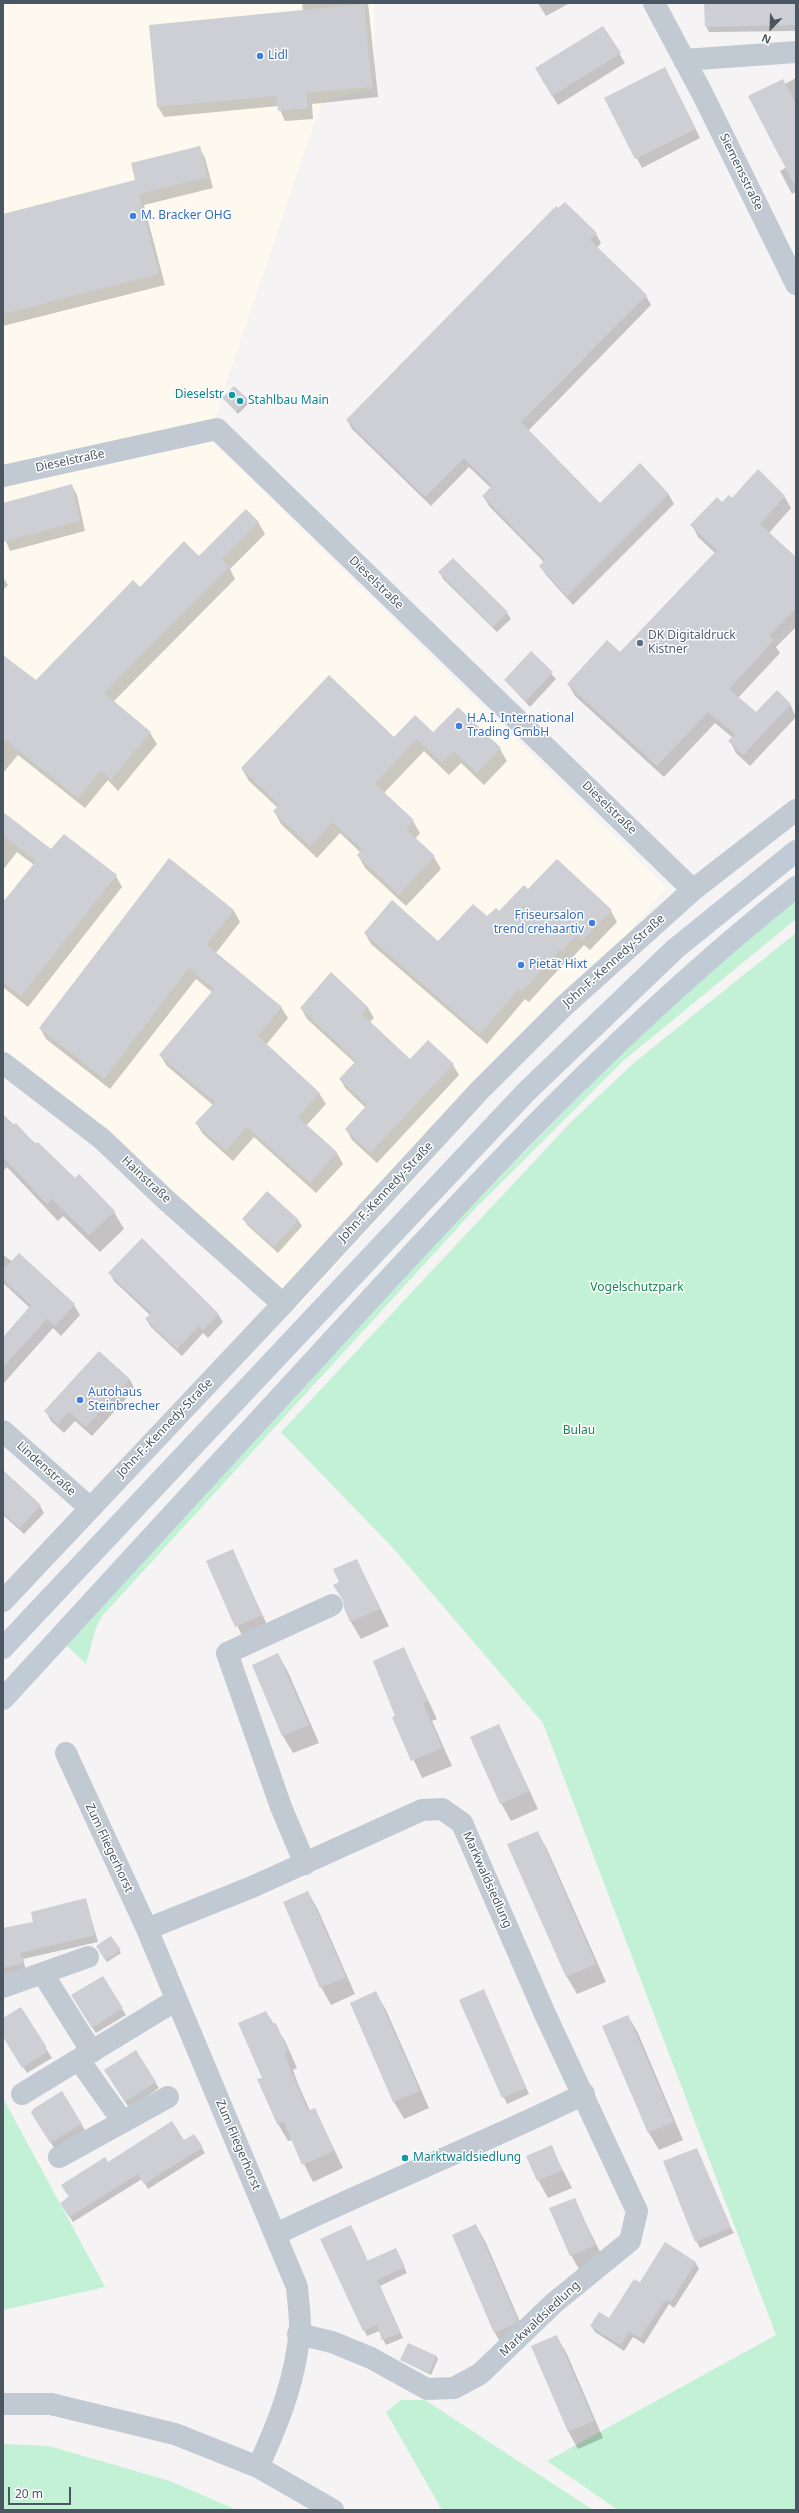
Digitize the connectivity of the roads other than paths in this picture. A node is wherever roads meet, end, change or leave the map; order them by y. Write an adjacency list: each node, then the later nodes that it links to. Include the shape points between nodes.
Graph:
1 (654, 3): 3 (street, Siemensstraße)
2 (796, 52): 3 (street)
3 (684, 60): 4 (street, Siemensstraße)
4 (796, 284)
5 (3, 476): 9 (street, Dieselstraße, via 217,429)
6 (796, 810): 9 (street, John-F.-Kennedy-Straße)
7 (796, 851): 16 (main road, via 675,949 526,1092)
8 (796, 887): 17 (main road, via 693,971 552,1107 428,1235)
9 (693, 890): 11 (street, John-F.-Kennedy-Straße, via 564,1006 480,1090)
10 (3, 1063): 11 (street, Hainstraße, via 102,1139)
11 (283, 1304): 13 (street, John-F.-Kennedy-Straße)
12 (3, 1431): 13 (street, Lindenstraße)
13 (89, 1507): 14 (street, John-F.-Kennedy-Straße)
14 (3, 1601)
15 (332, 1605): 19 (street, via 228,1653 281,1807)
16 (3, 1648)
17 (3, 1699)
18 (66, 1753): 20 (street, Zum Fliegerhorst)
19 (304, 1864): 20 (street, Markwaldsiedlung); 27 (street, Markwaldsiedlung, via 422,1810 442,1809 462,1823 545,2014)
20 (147, 1929): 24 (street, Zum Fliegerhorst)
21 (88, 1957): 22 (street)
22 (43, 1974): 23 (street); 25 (street)
23 (3, 1987)
24 (176, 2000): 25 (street); 31 (street, Zum Fliegerhorst)
25 (86, 2056): 26 (street); 29 (street)
26 (22, 2094)
27 (584, 2094): 31 (street, via 511,2130 388,2181); 32 (street, Markwaldsiedlung, via 637,2211 630,2240 554,2303 480,2374 454,2388 427,2389 338,2344)
28 (168, 2097): 29 (street)
29 (123, 2122): 30 (street)
30 (59, 2157)
31 (276, 2234): 32 (street, Zum Fliegerhorst, via 297,2286)
32 (298, 2334): 34 (street, Zum Fliegerhorst, via 289,2392)
33 (3, 2404): 34 (street, via 51,2404 175,2434)
34 (258, 2467): 35 (street)
35 (333, 2510)

